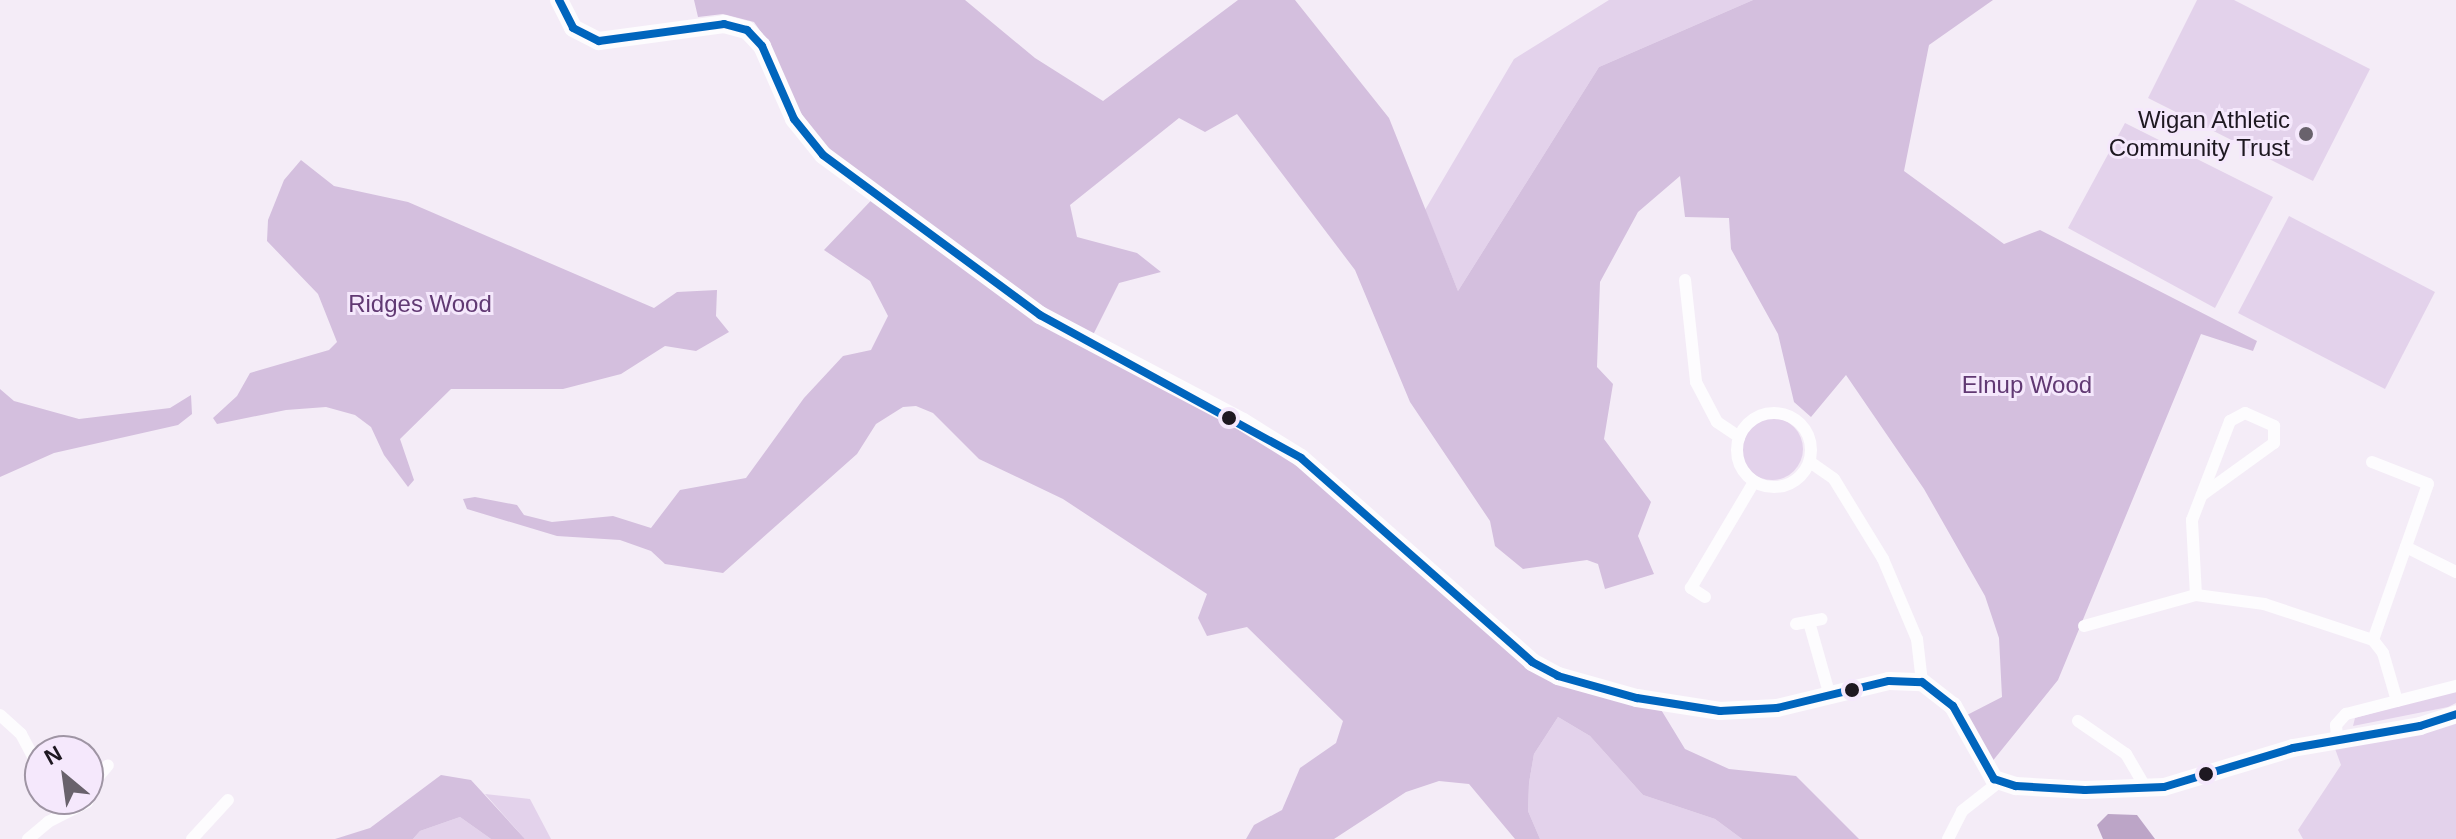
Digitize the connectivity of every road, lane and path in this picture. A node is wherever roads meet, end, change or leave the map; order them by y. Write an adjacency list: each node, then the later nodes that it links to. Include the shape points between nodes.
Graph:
1 (559, 0): 17 (main road, via 573,28 599,41 724,24 747,30 762,46 800,128 823,155 1062,328 1301,458 1502,637 1558,676 1637,698 1720,711 1777,708)
2 (1685, 280): 3 (street, via 1696,382 1717,422)
3 (1739, 437): 4 (street, via 1762,415 1785,414 1804,428); 6 (street, via 1740,467)
4 (1810, 462): 6 (street, via 1787,485); 15 (street, via 1834,479 1883,559 1917,639)
5 (2372, 462): 8 (street, via 2428,484)
6 (1754, 482): 11 (street, via 1691,588)
7 (2202, 495): 7 (street, via 2233,417 2245,413 2274,426 2274,443); 10 (street, via 2190,535)
8 (2406, 547): 9 (street); 14 (street)
9 (2456, 572)
10 (2196, 595): 13 (street); 14 (street, via 2294,612)
11 (1705, 597)
12 (1809, 622): 17 (street)
13 (2084, 626)
14 (2373, 640): 18 (street, via 2383,653)
15 (1922, 682): 17 (main road, via 1889,681); 26 (main road, via 1953,706 1984,767)
16 (2456, 686): 18 (street)
17 (1830, 696)
18 (2397, 701): 22 (street, via 2341,716)
19 (2456, 714): 22 (main road, via 2420,726)
20 (0, 715): 23 (street)
21 (2078, 721): 27 (street, via 2126,754)
22 (2337, 739): 27 (main road)
23 (24, 740)
24 (108, 765): 25 (street)
25 (104, 770)
26 (1999, 782): 27 (main road); 32 (street, via 1962,811)
27 (2147, 790)
28 (228, 800): 31 (street)
29 (60, 815): 30 (street)
30 (28, 839)
31 (192, 839)
32 (1948, 839)

